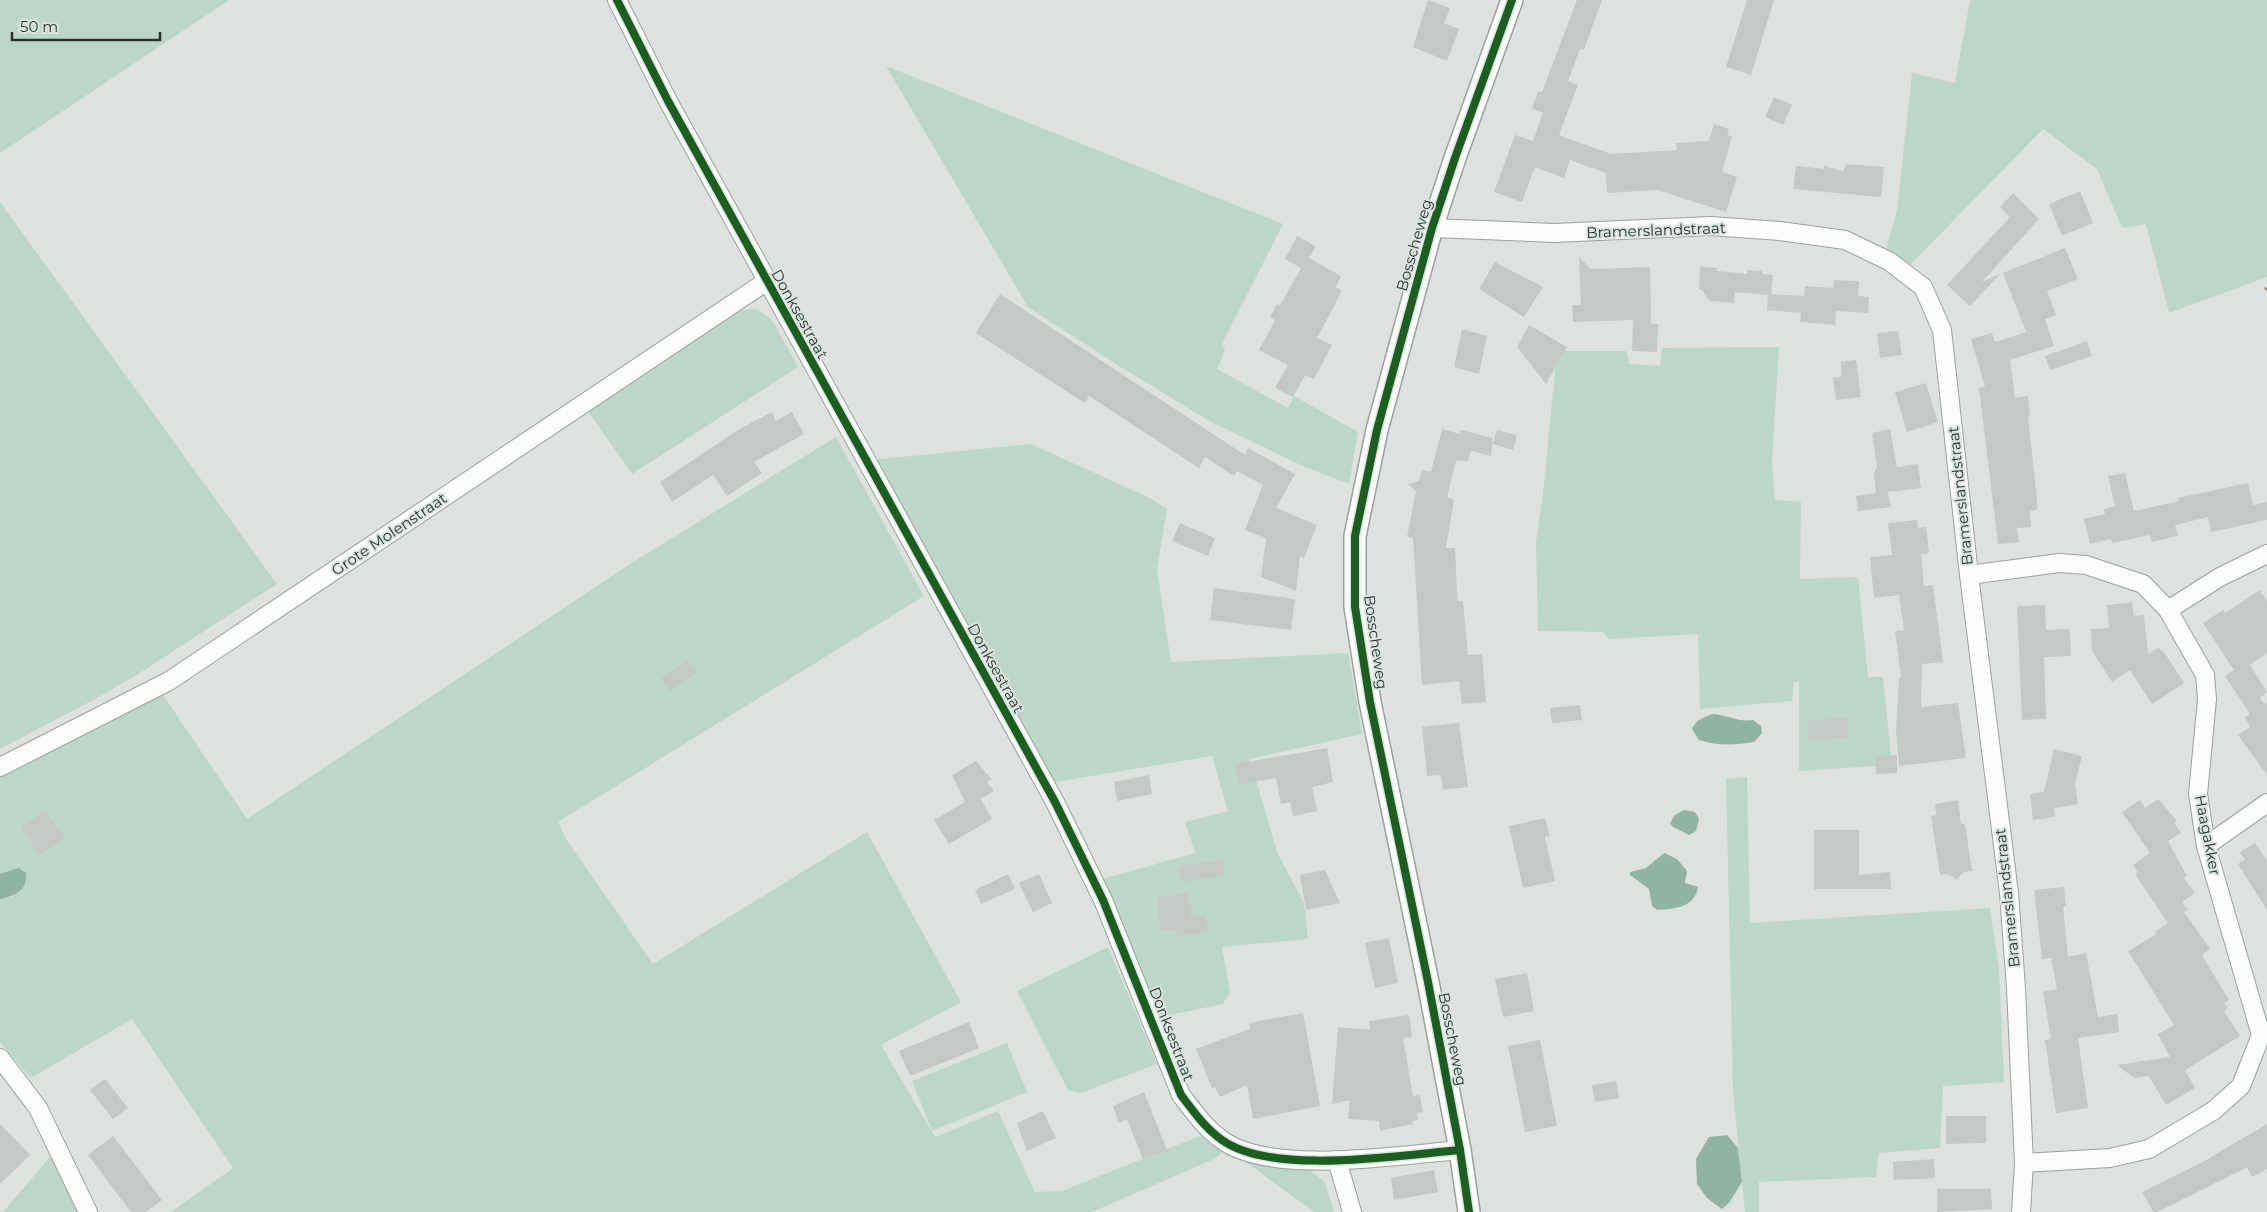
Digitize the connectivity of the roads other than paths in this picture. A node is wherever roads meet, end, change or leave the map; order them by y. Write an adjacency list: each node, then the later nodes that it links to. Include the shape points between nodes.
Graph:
1 (617, 0): 4 (street, Donksestraat, via 668,101)
2 (1512, 0): 3 (street, Bosscheweg)
3 (1432, 228): 6 (street, Bramerslandstraat, via 1554,233 1711,226 1760,229 1845,240 1889,262 1923,287 1942,330); 13 (street, Bosscheweg, via 1377,430 1355,536 1355,607 1370,702)
4 (767, 281): 8 (street, Grote Molenstraat, via 169,681); 14 (street, Donksestraat, via 1055,802 1103,900 1181,1095 1202,1123 1216,1135 1250,1153 1276,1158)
5 (2267, 554): 7 (street, via 2220,577)
6 (1969, 575): 7 (street, Haagakker, via 2059,563 2086,565 2143,584); 15 (street, Bramerslandstraat, via 2009,893)
7 (2168, 610): 10 (street, Haagakker, via 2205,674 2198,794)
8 (0, 767)
9 (2267, 803): 10 (street)
10 (2206, 846): 11 (street, Haagakker)
11 (2264, 1034): 15 (street, via 2242,1086 2213,1111 2150,1149 2110,1158)
12 (0, 1058): 16 (street, via 38,1108)
13 (1460, 1150): 14 (street, Donksestraat); 18 (street, Bosscheweg)
14 (1338, 1160): 17 (street)
15 (2024, 1163): 19 (street, Bramerslandstraat)
16 (88, 1212)
17 (1352, 1212)
18 (1470, 1212)
19 (2021, 1212)

